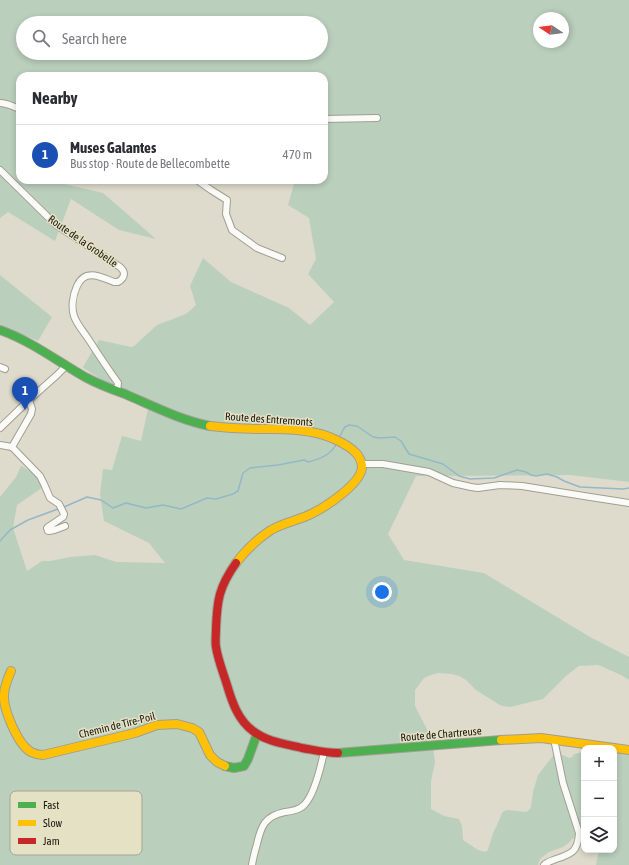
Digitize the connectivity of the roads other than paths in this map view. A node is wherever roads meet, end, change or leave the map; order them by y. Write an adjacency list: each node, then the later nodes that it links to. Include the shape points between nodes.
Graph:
1 (0, 103): 2 (street)
2 (16, 108)
3 (377, 118): 4 (street)
4 (328, 119)
5 (0, 170): 10 (street, Route de la Grobelle, via 56,225 124,271 118,282 92,275 84,277 77,286 73,305 74,316 118,383)
6 (203, 184): 7 (street, via 227,200 226,214 232,230 257,248)
7 (282, 258)
8 (0, 330): 9 (main road, Route des Entremonts, via 24,340)
9 (66, 366): 10 (main road, Route des Entremonts, via 92,381); 11 (street)
10 (117, 391): 15 (main road, Route des Entremonts, via 203,424 237,428 307,430 342,444 357,455)
11 (29, 400): 12 (street); 14 (street, via 31,414)
12 (0, 428)
13 (0, 445): 14 (street)
14 (12, 447): 17 (street, via 40,476 50,498 64,514 47,530)
15 (362, 464): 16 (street, via 383,464 429,472 452,483 471,487 522,486); 19 (main road, via 359,477 332,502 266,533 247,550 233,567 220,594 216,614 216,646 222,672 240,719)
16 (629, 503)
17 (65, 526)
18 (11, 671): 19 (main road, Chemin de Tire-Poil, via 4,694 6,707 21,742 30,752 38,755 135,733 157,725 177,724 200,732 210,755 224,766 234,768 244,766)
19 (257, 734): 22 (main road, Route de Chartreuse)
20 (554, 739): 21 (main road, Route de Chartreuse); 22 (main road, Route de Chartreuse, via 521,739 345,753); 24 (street, via 563,783 579,833 574,851)
21 (629, 750)
22 (324, 752): 23 (street, via 314,786 305,804 298,809 276,815 262,826)
23 (252, 865)
24 (544, 865)

